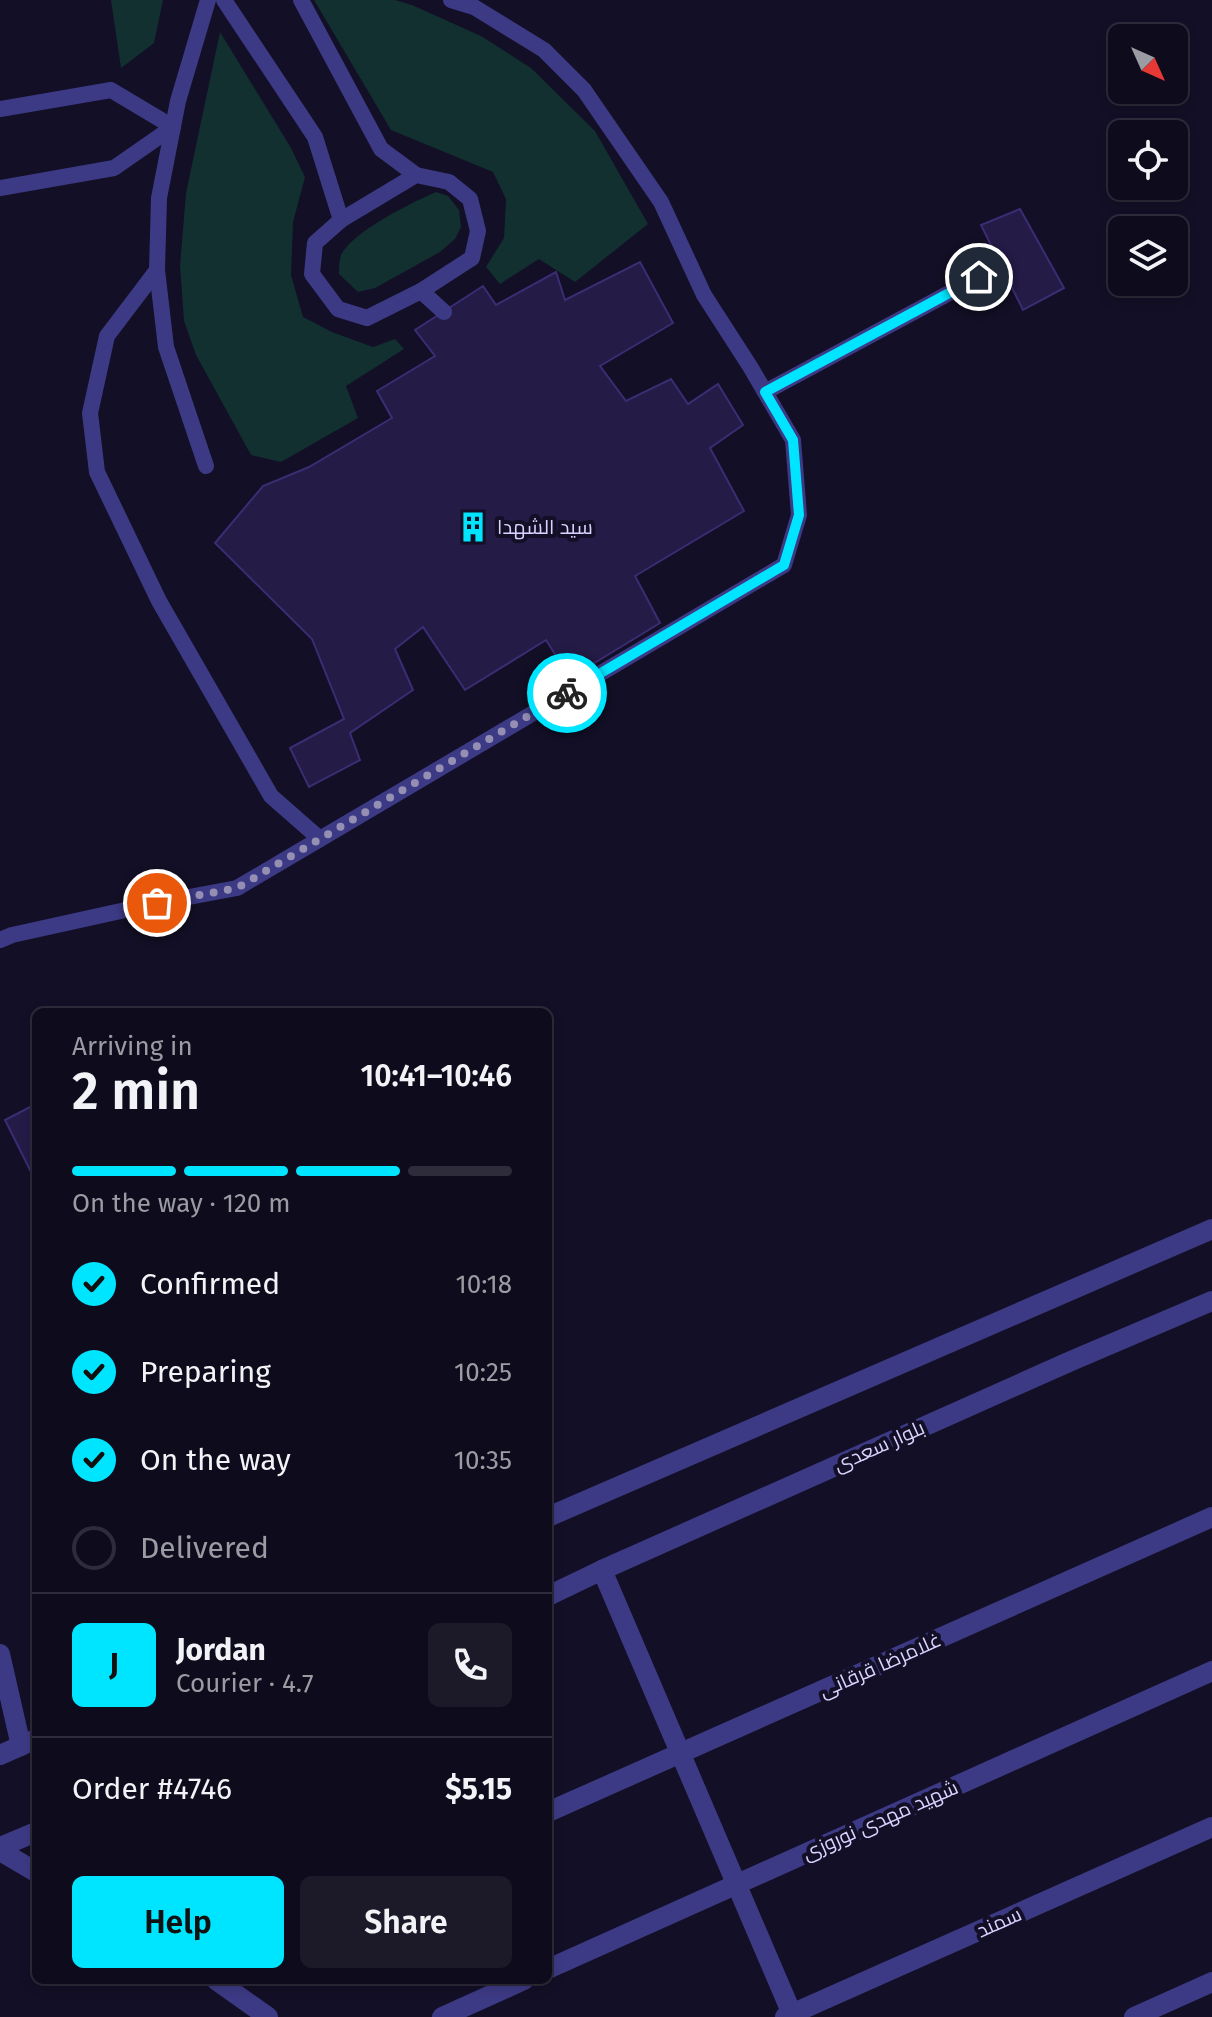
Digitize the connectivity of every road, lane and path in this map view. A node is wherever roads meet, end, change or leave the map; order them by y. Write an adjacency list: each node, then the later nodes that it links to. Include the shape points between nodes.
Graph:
1 (208, 0): 6 (lane)
2 (224, 0): 9 (lane, via 315,137)
3 (301, 0): 7 (lane, via 381,149)
4 (451, 0): 14 (lane, via 474,7 544,50 584,90 661,202 704,295)
5 (0, 109): 6 (lane, via 111,90)
6 (173, 127): 8 (lane, via 114,168); 10 (lane, via 159,198)
7 (416, 175): 9 (lane); 12 (lane, via 449,182 470,199 478,231 472,258)
8 (0, 188)
9 (341, 220): 12 (lane, via 315,243 312,274 338,309 367,318)
10 (157, 270): 15 (lane, via 166,347); 16 (lane, via 107,336 90,413 97,472 159,601 271,796)
11 (979, 277): 14 (lane)
12 (421, 291): 13 (lane)
13 (444, 312)
14 (765, 392): 16 (lane, via 793,440 799,515 784,565)
15 (206, 466)
16 (320, 839): 17 (lane, via 237,888)
17 (0, 940)
18 (1212, 1229): 20 (street)
19 (1212, 1301): 22 (street, بلوار سعدی)
20 (552, 1515)
21 (1212, 1517): 27 (street, غلامرضا قرقانی)
22 (602, 1570): 23 (street, بلوار سعدی); 27 (street)
23 (552, 1594)
24 (0, 1654): 26 (street)
25 (1212, 1671): 34 (street, شهید مهدی نوروزی)
26 (28, 1743): 28 (street)
27 (681, 1753): 29 (street, غلامرضا قرقانی); 34 (street)
28 (0, 1755)
29 (552, 1810)
30 (1212, 1827): 39 (street, سمند)
31 (32, 1834): 32 (street)
32 (0, 1849): 33 (street)
33 (32, 1869)
34 (737, 1884): 35 (street, شهید مهدی نوروزی); 39 (street)
35 (552, 1967)
36 (1212, 1982): 42 (street)
37 (222, 1984): 40 (street)
38 (515, 1984): 41 (street)
39 (789, 2016)
40 (267, 2017)
41 (442, 2017)
42 (1134, 2017)

